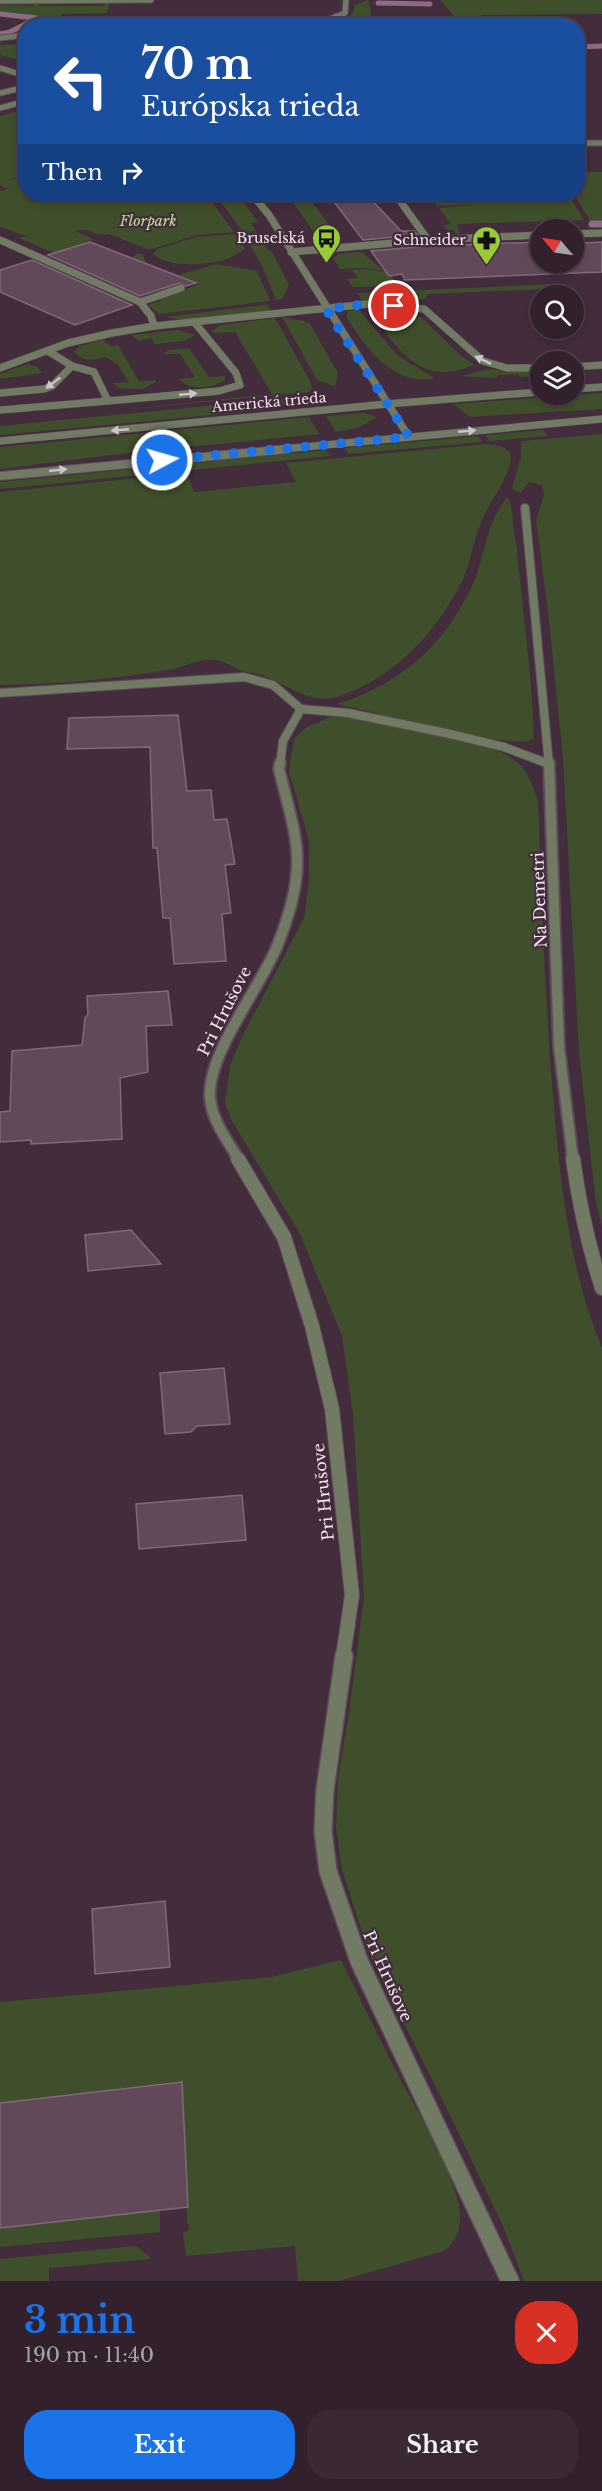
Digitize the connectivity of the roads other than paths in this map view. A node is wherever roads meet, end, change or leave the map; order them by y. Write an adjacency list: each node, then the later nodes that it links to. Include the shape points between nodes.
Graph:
1 (151, 0): 3 (street)
2 (346, 0): 4 (street, via 345,13)
3 (0, 1)
4 (338, 18)
5 (18, 35): 6 (street)
6 (0, 38)
7 (0, 68): 8 (street)
8 (18, 73)
9 (18, 89): 10 (street)
10 (0, 93)
11 (18, 103): 12 (street)
12 (0, 108)
13 (585, 143): 14 (street)
14 (602, 143)
15 (257, 201): 22 (street)
16 (400, 201): 21 (street)
17 (602, 232): 18 (street)
18 (584, 233)
19 (530, 235): 21 (street)
20 (0, 240): 24 (street)
21 (428, 240): 22 (street)
22 (291, 252): 25 (street)
23 (181, 288): 24 (street)
24 (140, 303): 27 (street)
25 (326, 309): 26 (street); 33 (street, one-way to 25, via 507,368 483,361 424,309 368,304); 39 (street)
26 (195, 323): 27 (street); 38 (street, one-way to 26, via 219,391 240,385 236,373)
27 (154, 326): 28 (street, via 89,337)
28 (48, 351): 30 (street); 32 (street)
29 (602, 365): 31 (street)
30 (72, 366): 36 (street, one-way to 36, via 44,390); 38 (street, via 94,372)
31 (584, 366)
32 (0, 368)
33 (530, 368)
34 (602, 387): 35 (street)
35 (584, 388)
36 (0, 393)
37 (530, 393): 39 (street, Americká trieda)
38 (108, 401): 40 (street)
39 (387, 404): 42 (street); 43 (street, Americká trieda, one-way to 43)
40 (0, 410)
41 (602, 419): 42 (street, one-way to 41)
42 (409, 437): 44 (street, one-way to 42)
43 (0, 441)
44 (0, 476)
45 (525, 508): 48 (street, Na Demetri)
46 (0, 693): 47 (street, via 244,677 273,685)
47 (301, 709): 48 (street, via 348,713 446,733 504,747); 50 (street, Pri Hrušove, via 283,741 279,769 297,868 290,906 278,945 219,1057 210,1098 214,1118 284,1237 312,1326 332,1409 352,1595 325,1790 323,1831 328,1871 359,1961)
48 (549, 764): 49 (street, Na Demetri, via 559,1047 578,1199)
49 (602, 1288)
50 (510, 2281)

